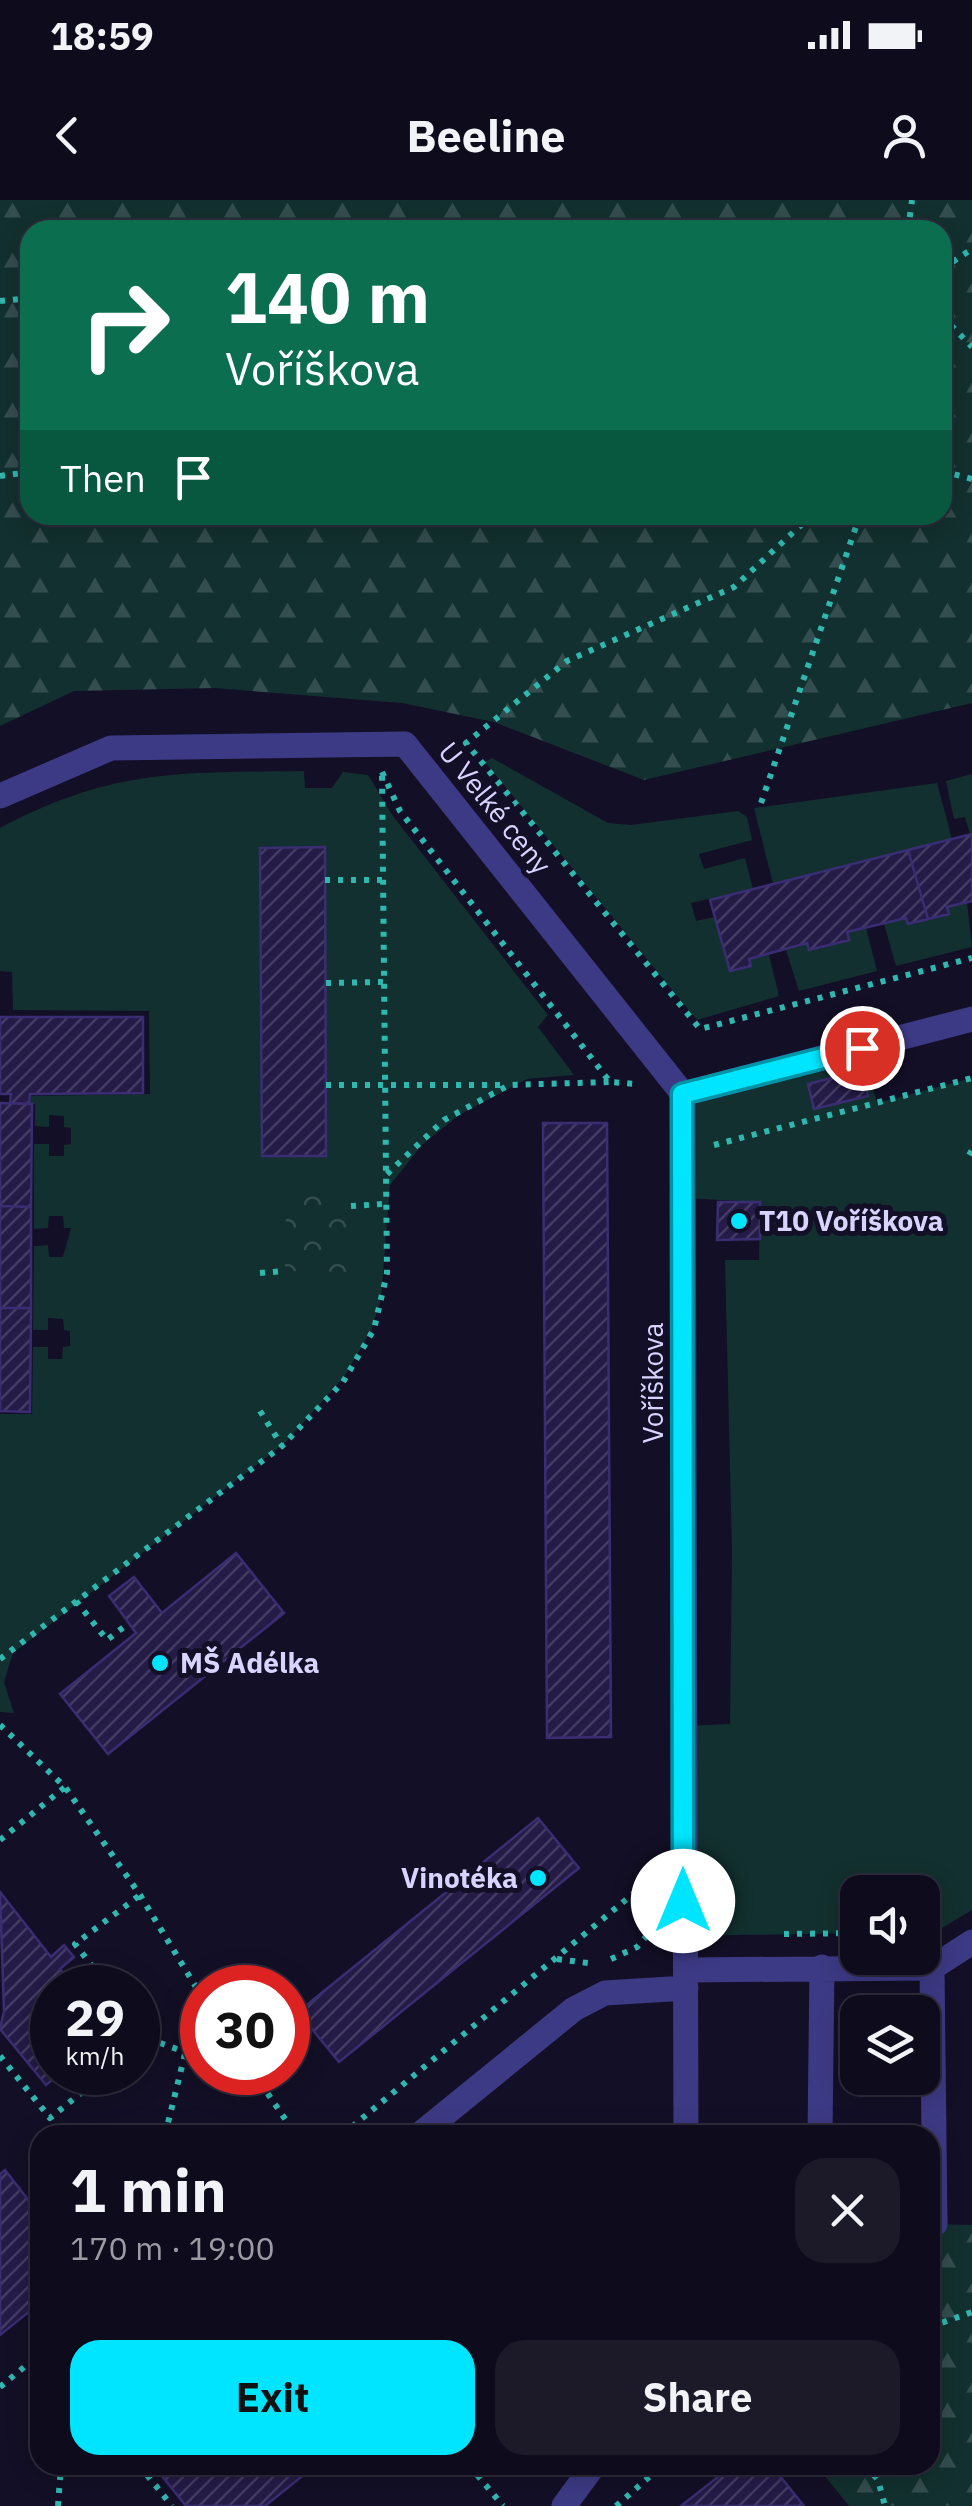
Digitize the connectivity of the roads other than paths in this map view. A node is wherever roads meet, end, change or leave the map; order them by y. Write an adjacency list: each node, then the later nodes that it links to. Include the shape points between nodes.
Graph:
1 (3, 788): 3 (street, U Velké ceny, via 110,748 405,744)
2 (972, 1019): 3 (street)
3 (682, 1094): 9 (street, Voříškova)
4 (972, 1942): 5 (street)
5 (940, 1963)
6 (822, 1967): 7 (street); 9 (street); 12 (street)
7 (840, 1967)
8 (932, 1975): 13 (street)
9 (686, 1979): 10 (street, via 605,1993 574,2008); 11 (street, Voříškova)
10 (431, 2125)
11 (686, 2125)
12 (820, 2125)
13 (934, 2125)
14 (587, 2475): 15 (street)
15 (564, 2506)

